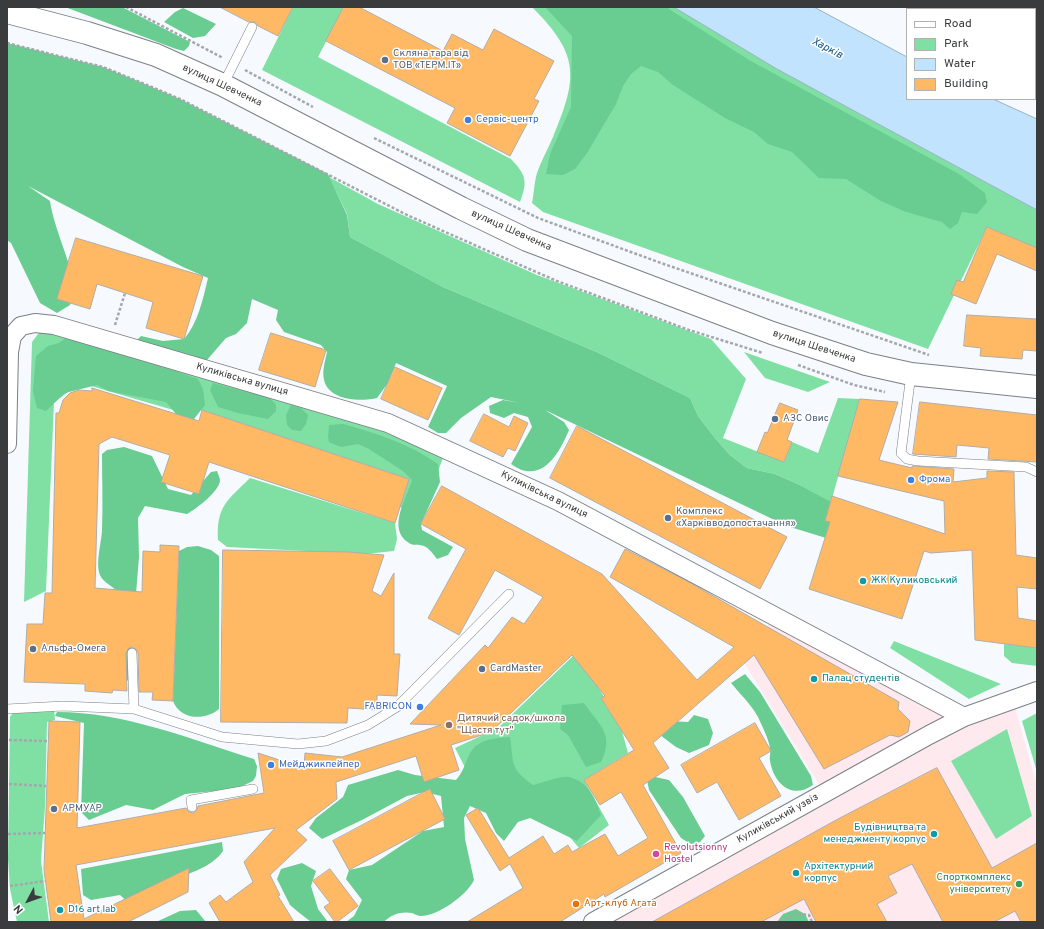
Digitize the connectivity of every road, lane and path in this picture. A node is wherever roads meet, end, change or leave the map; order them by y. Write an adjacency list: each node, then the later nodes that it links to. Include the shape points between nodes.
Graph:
1 (126, 7): 4 (path)
2 (8, 11): 5 (main road, вулиця Шевченка, via 87,32 156,55)
3 (252, 27): 4 (lane)
4 (233, 63): 5 (lane); 6 (path)
5 (223, 85): 11 (main road, вулиця Шевченка, via 528,240 772,333 866,364)
6 (317, 109)
7 (373, 138): 10 (path, via 538,218)
8 (125, 293): 9 (path)
9 (115, 326)
10 (908, 347)
11 (911, 374): 12 (main road, вулиця Шевченка); 14 (lane, via 901,453 907,459 1026,467)
12 (1037, 387)
13 (7, 444): 20 (street, Куликівська вулиця, via 12,336 21,326 35,323 54,325 388,423 558,500)
14 (1037, 472)
15 (509, 594): 19 (lane, via 397,707 347,735 326,741 298,744 222,737)
16 (132, 653): 19 (lane)
17 (1037, 691): 20 (street)
18 (7, 709): 19 (lane, via 62,706)
19 (134, 709)
20 (964, 717): 31 (street, Куликівський узвіз, via 929,734)
21 (9, 740): 22 (path)
22 (48, 741)
23 (9, 784): 24 (path)
24 (46, 786)
25 (253, 789): 26 (lane, via 191,800)
26 (192, 807)
27 (45, 833): 28 (path)
28 (8, 834)
29 (45, 881): 30 (path)
30 (10, 886)
31 (593, 922)
32 (780, 922): 33 (path, via 796,914 809,915)
33 (812, 922)

